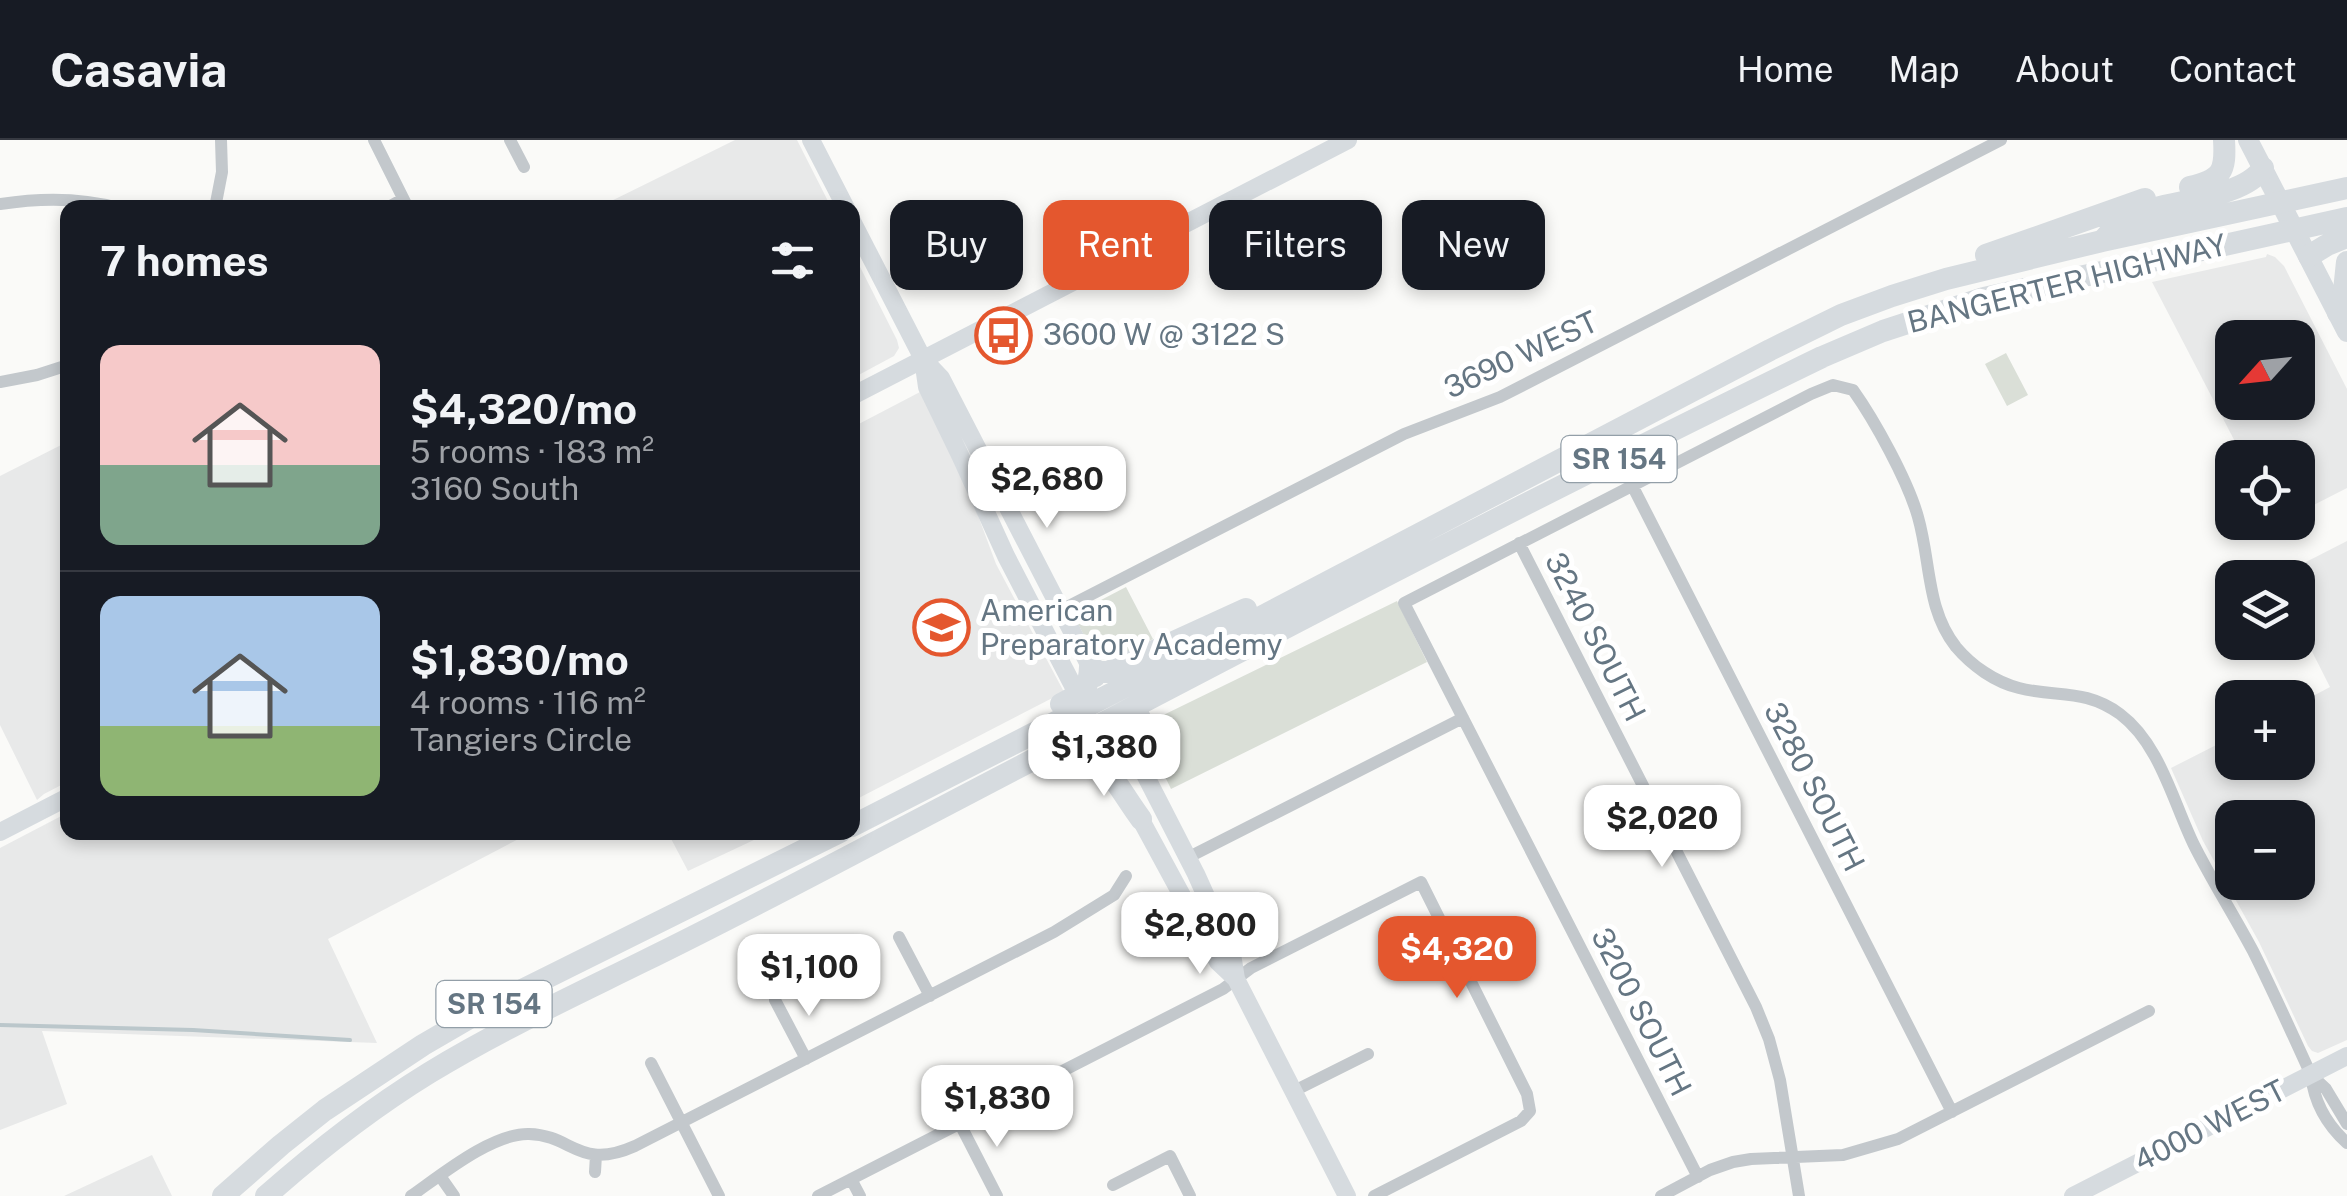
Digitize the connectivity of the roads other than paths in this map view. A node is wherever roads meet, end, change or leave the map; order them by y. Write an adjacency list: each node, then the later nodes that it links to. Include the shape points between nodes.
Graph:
1 (221, 140): 13 (street)
2 (374, 140): 14 (street)
3 (510, 140): 9 (street)
4 (811, 140): 15 (main road)
5 (1348, 140): 28 (main road)
6 (2001, 140): 37 (street, 3690 WEST, via 1500,397 1404,434)
7 (2224, 140): 25 (highway, via 2224,166 2209,182 1968,261)
8 (2248, 140): 10 (main road)
9 (524, 167)
10 (2264, 168): 16 (main road); 22 (highway, via 2222,192 2136,214)
11 (2347, 188): 16 (highway, BANGERTER HIGHWAY / SR 154)
12 (71, 200): 17 (street)
13 (217, 200)
14 (404, 200)
15 (842, 200)
16 (2282, 202): 19 (main road); 22 (highway, BANGERTER HIGHWAY / SR 154)
17 (0, 204)
18 (2347, 218): 19 (highway, BANGERTER HIGHWAY / SR 154)
19 (2295, 229): 23 (main road); 26 (highway, BANGERTER HIGHWAY / SR 154)
20 (860, 237): 28 (main road)
21 (2347, 237): 23 (highway)
22 (2102, 240): 25 (highway, BANGERTER HIGHWAY / SR 154); 26 (highway, via 2068,264 1953,291)
23 (2309, 256): 27 (main road)
24 (2347, 262): 27 (highway)
25 (1946, 279): 32 (highway, BANGERTER HIGHWAY / SR 154, via 1818,326)
26 (1926, 316): 35 (highway, BANGERTER HIGHWAY / SR 154, via 1822,356)
27 (2342, 322)
28 (923, 359): 31 (main road); 37 (main road, via 941,378); 39 (main road, via 927,387 1006,556)
29 (60, 367): 30 (street)
30 (0, 382)
31 (860, 392)
32 (1581, 448): 35 (highway, via 1566,469 1436,537); 36 (highway, BANGERTER HIGHWAY / SR 154)
33 (1632, 485): 34 (street); 63 (street, via 1811,394 1833,385 1853,390 1911,495 1932,596 1947,633 1964,656 1995,678 2096,700 2137,730); 65 (street, 3280 SOUTH)
34 (1519, 543): 40 (street, 3200 SOUTH, via 1404,603); 71 (street, 3240 SOUTH, via 1756,1006 1780,1080)
35 (1416, 561): 39 (highway, BANGERTER HIGHWAY / SR 154)
36 (1315, 588): 38 (highway, via 1292,588 1108,672); 39 (highway, BANGERTER HIGHWAY / SR 154)
37 (1061, 610): 38 (main road)
38 (1090, 667): 39 (highway, via 1086,690)
39 (1099, 712): 41 (highway, BANGERTER HIGHWAY / SR 154); 42 (highway, via 1113,734); 44 (highway); 46 (highway, BANGERTER HIGHWAY / SR 154); 51 (main road)
40 (1463, 718): 51 (street); 74 (street, 3200 SOUTH)
41 (1038, 756): 45 (highway, via 1074,754 1100,763); 56 (highway, BANGERTER HIGHWAY / SR 154)
42 (1108, 756): 45 (main road)
43 (60, 802): 47 (main road)
44 (860, 807)
45 (1141, 819): 54 (main road, via 1218,962)
46 (860, 822)
47 (0, 832)
48 (805, 840): 50 (highway)
49 (825, 840): 50 (highway, SR 154)
50 (792, 857): 56 (highway, via 767,886 578,980); 77 (highway, SR 154, via 423,1045 325,1110)
51 (1188, 858): 54 (main road, via 1232,954)
52 (1126, 876): 55 (street, via 1114,894 1071,922)
53 (899, 937): 55 (street)
54 (1236, 979): 64 (main road); 67 (street); 87 (street, via 1421,882 1530,1111)
55 (930, 996): 61 (street)
56 (564, 1000): 78 (highway, BANGERTER HIGHWAY / SR 154, via 427,1074)
57 (775, 1000): 61 (street)
58 (2148, 1010): 65 (street)
59 (1368, 1054): 64 (street)
60 (2347, 1056): 63 (main road, 4000 WEST)
61 (806, 1059): 66 (street)
62 (651, 1063): 66 (street)
63 (2311, 1075): 68 (street); 69 (street, via 2324,1114); 90 (main road, 4000 WEST)
64 (1294, 1092): 86 (main road)
65 (1952, 1112): 71 (street, via 1875,1148)
66 (681, 1122): 70 (street, via 626,1150); 81 (street)
67 (960, 1124): 75 (street); 84 (street)
68 (2347, 1124)
69 (2347, 1143)
70 (596, 1155): 72 (street); 73 (street, via 519,1134 495,1140)
71 (1792, 1157): 74 (street, via 1744,1160); 89 (street, 3240 SOUTH)
72 (595, 1172)
73 (440, 1176): 79 (street); 80 (street)
74 (1698, 1177): 88 (street)
75 (851, 1179): 82 (street); 83 (street)
76 (1113, 1185): 85 (street, via 1170,1156)
77 (223, 1196)
78 (266, 1196)
79 (411, 1196)
80 (454, 1196)
81 (719, 1196)
82 (818, 1196)
83 (860, 1196)
84 (997, 1196)
85 (1190, 1196)
86 (1347, 1196)
87 (1374, 1196)
88 (1660, 1196)
89 (1799, 1196)
90 (2074, 1196)

